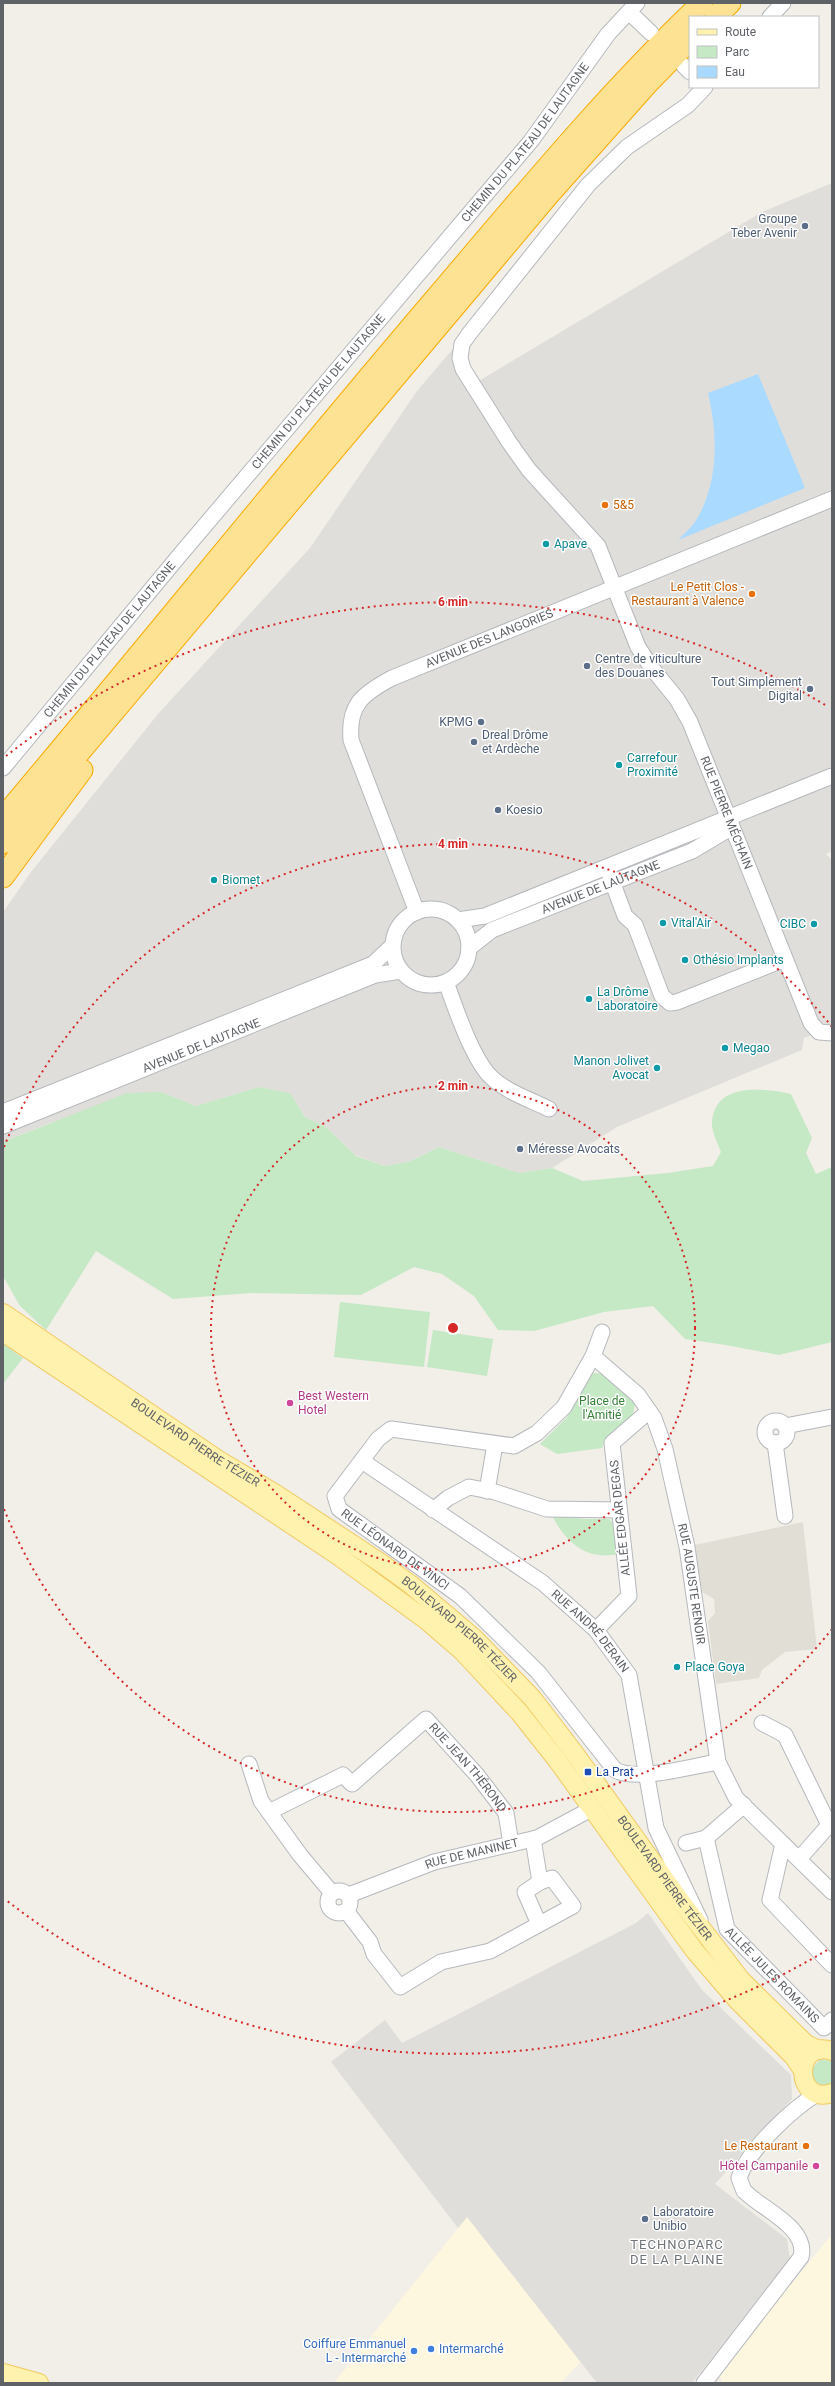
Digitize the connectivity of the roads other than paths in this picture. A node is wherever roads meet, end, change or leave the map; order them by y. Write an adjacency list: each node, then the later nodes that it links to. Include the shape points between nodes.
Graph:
1 (702, 3): 13 (highway, via 635,70 540,176 339,412)
2 (730, 3): 5 (highway)
3 (783, 3): 6 (street)
4 (633, 8): 7 (street); 14 (street, CHEMIN DU PLATEAU DE LAUTAGNE, via 608,34 531,141)
5 (716, 16)
6 (771, 16)
7 (651, 33)
8 (689, 41): 11 (highway, via 573,166)
9 (704, 88): 12 (street, via 688,105 627,147 588,185 493,301 462,344 460,358 464,369 486,407 529,470 598,546)
10 (832, 499): 12 (street, AVENUE DES LANGORIES)
11 (222, 583): 19 (highway); 21 (highway)
12 (614, 588): 18 (street, RUE PIERRE MÉCHAIN, via 638,647 677,699 690,722); 23 (street, AVENUE DES LANGORIES, via 392,678 372,688 358,703 349,722 356,758)
13 (110, 691): 16 (highway); 17 (highway)
14 (3, 768)
15 (832, 776): 18 (street)
16 (3, 799)
17 (3, 818)
18 (730, 820): 20 (street, AVENUE DE LAUTAGNE); 22 (street, AVENUE DE LAUTAGNE, via 724,832 692,851); 27 (street, RUE PIERRE MÉCHAIN)
19 (3, 844)
20 (607, 867): 22 (street); 24 (street, AVENUE DE LAUTAGNE, via 485,916)
21 (3, 877)
22 (612, 882): 26 (street, AVENUE DE LAUTAGNE, via 492,930); 27 (street, via 625,916 635,924 662,996 670,1002 677,1002)
23 (417, 912): 24 (street, via 434,909 452,915); 25 (street, via 399,925)
24 (458, 920): 26 (street, via 464,929)
25 (392, 946): 28 (street, via 396,964); 32 (street, AVENUE DE LAUTAGNE, via 373,964)
26 (469, 948): 29 (street, via 465,965 457,975)
27 (785, 959): 30 (street, RUE PIERRE MÉCHAIN, via 814,1029 824,1034)
28 (401, 971): 29 (street, via 410,979 422,984 438,985); 33 (street, AVENUE DE LAUTAGNE, via 375,975)
29 (446, 982): 31 (street, via 476,1056 487,1073 505,1086)
30 (832, 1033)
31 (549, 1109)
32 (3, 1112)
33 (3, 1126)
34 (3, 1313): 67 (main road, BOULEVARD PIERRE TÉZIER, via 211,1455 381,1563 474,1638 532,1699 566,1742)
35 (3, 1332): 52 (main road, BOULEVARD PIERRE TÉZIER, via 308,1534 426,1620 462,1651 514,1707)
36 (602, 1332): 37 (street, RUE LÉONARD DE VINCI)
37 (593, 1356): 38 (street, RUE AUGUSTE RENOIR, via 638,1395); 40 (street, RUE LÉONARD DE VINCI, via 564,1407 537,1433 514,1446)
38 (649, 1411): 44 (street, ALLÉE EDGAR DEGAS, via 612,1443); 48 (street, RUE AUGUSTE RENOIR, via 665,1449 687,1547)
39 (832, 1417): 45 (street, via 785,1426 786,1435 781,1442 774,1443)
40 (495, 1444): 41 (street, RUE LÉONARD DE VINCI, via 391,1429 378,1439); 42 (street)
41 (362, 1461): 43 (street, RUE ANDRÉ DERAIN); 50 (street, RUE LÉONARD DE VINCI, via 335,1496 339,1508 460,1596 538,1672 615,1770 626,1774)
42 (487, 1490): 43 (street, via 469,1487 448,1498); 44 (street, via 547,1509)
43 (433, 1510): 46 (street, RUE ANDRÉ DERAIN, via 464,1527 544,1583)
44 (619, 1510): 46 (street, ALLÉE EDGAR DEGAS, via 629,1596)
45 (785, 1516)
46 (596, 1630): 50 (street, RUE ANDRÉ DERAIN, via 629,1675)
47 (762, 1723): 54 (street, via 785,1735)
48 (718, 1762): 50 (street, RUE LÉONARD DE VINCI); 51 (street, RUE AUGUSTE RENOIR, via 736,1798)
49 (249, 1764): 53 (street, via 261,1801)
50 (645, 1774): 67 (street, RUE ANDRÉ DERAIN, via 656,1828)
51 (744, 1805): 55 (street); 59 (street, RUE AUGUSTE RENOIR)
52 (593, 1808): 56 (street, RUE DE MANINET); 71 (main road, BOULEVARD PIERRE TÉZIER, via 694,1950 737,2000 794,2057)
53 (269, 1812): 58 (street, RUE JEAN THÉROND, via 343,1775 352,1784 426,1719 477,1775 506,1812); 63 (street)
54 (830, 1826): 60 (street)
55 (706, 1838): 57 (street); 69 (street, ALLÉE JULES ROMAINS, via 727,1929 824,2028)
56 (533, 1839): 58 (street, RUE DE MANINET); 61 (street)
57 (686, 1843)
58 (511, 1844): 64 (street, RUE DE MANINET, via 434,1862)
59 (783, 1844): 60 (street, RUE AUGUSTE RENOIR); 68 (street, via 770,1900)
60 (799, 1860): 62 (street, RUE AUGUSTE RENOIR)
61 (540, 1882): 66 (street, via 525,1892); 66 (street, via 552,1878 573,1906)
62 (832, 1892)
63 (332, 1893): 64 (street, via 341,1890); 65 (street, via 328,1901 330,1910 338,1914)
64 (349, 1895): 65 (street, via 351,1904)
65 (347, 1912): 66 (street, via 370,1942 374,1954 400,1987 441,1962 490,1951)
66 (539, 1924)
67 (707, 1937): 70 (main road, BOULEVARD PIERRE TÉZIER, via 765,2005 806,2044)
68 (832, 1965)
69 (832, 2020)
70 (828, 2050): 71 (main road, via 811,2054)
71 (803, 2074): 72 (main road, BOULEVARD PIERRE TÉZIER, via 807,2086); 73 (street)
72 (828, 2094): 73 (street)
73 (795, 2108): 75 (street, via 747,2160 739,2178 744,2191 797,2235 802,2244 801,2257)
74 (3, 2373): 76 (main road)
75 (706, 2382)
76 (39, 2383)

